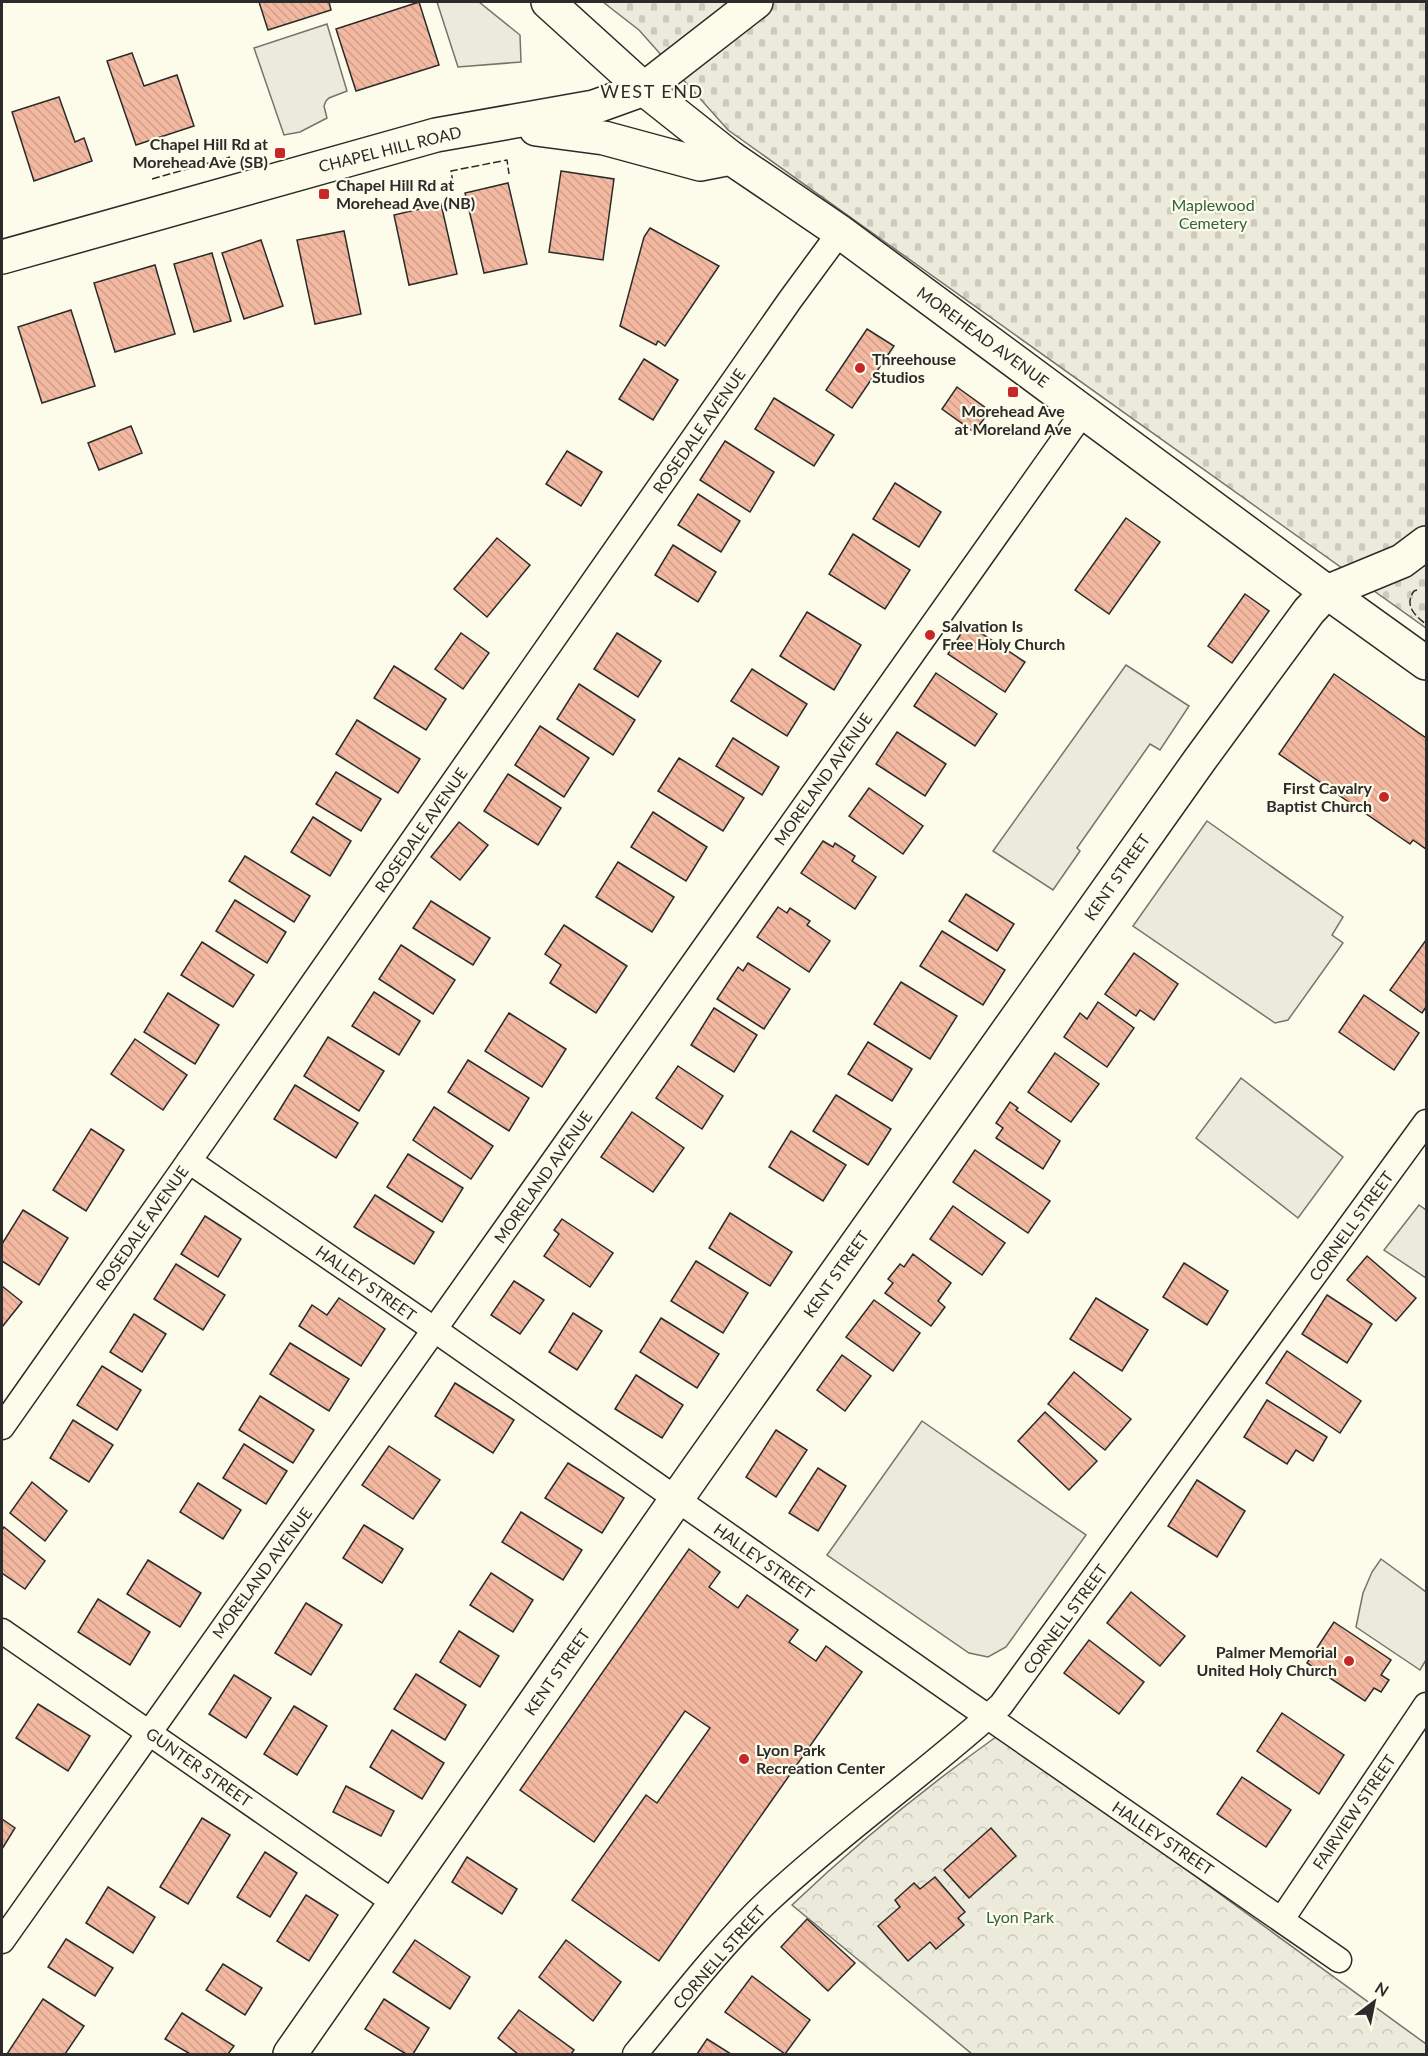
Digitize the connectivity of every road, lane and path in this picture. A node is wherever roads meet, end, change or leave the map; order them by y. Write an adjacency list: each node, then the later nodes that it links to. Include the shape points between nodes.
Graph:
1 (548, 2): 3 (street, MOREHEAD AVENUE)
2 (756, 2): 3 (street, CHAPEL HILL ROAD)
3 (644, 89): 4 (street, CHAPEL HILL ROAD, via 579,111); 5 (street, MOREHEAD AVENUE)
4 (496, 123): 5 (street, via 590,135 700,164); 7 (street, CHAPEL HILL ROAD, via 390,147)
5 (731, 158): 6 (street, MOREHEAD AVENUE)
6 (840, 232): 8 (street, MOREHEAD AVENUE); 13 (street, ROSEDALE AVENUE)
7 (2, 257)
8 (1084, 411): 10 (street, MOREHEAD AVENUE); 14 (street, MORELAND AVENUE)
9 (1426, 543): 10 (street, KENT STREET, via 1402,561)
10 (1327, 592): 11 (street, MOREHEAD AVENUE); 16 (street, KENT STREET, via 1199,761)
11 (1426, 663)
12 (1426, 1122): 19 (street, CORNELL STREET, via 1023,1677)
13 (189, 1161): 14 (street, HALLEY STREET); 15 (street, ROSEDALE AVENUE)
14 (435, 1330): 16 (street, HALLEY STREET); 20 (street, MORELAND AVENUE)
15 (2, 1427)
16 (677, 1500): 19 (street, HALLEY STREET); 21 (street, KENT STREET)
17 (2, 1631): 20 (street, GUNTER STREET)
18 (1426, 1705): 22 (street, FAIRVIEW STREET)
19 (988, 1716): 22 (street, HALLEY STREET); 26 (street, CORNELL STREET, via 769,1900)
20 (148, 1731): 21 (street, GUNTER STREET); 23 (street, MORELAND AVENUE)
21 (396, 1904): 25 (street, KENT STREET)
22 (1281, 1919): 24 (street, HALLEY STREET)
23 (2, 1941)
24 (1339, 1960)
25 (290, 2055)
26 (634, 2055)

